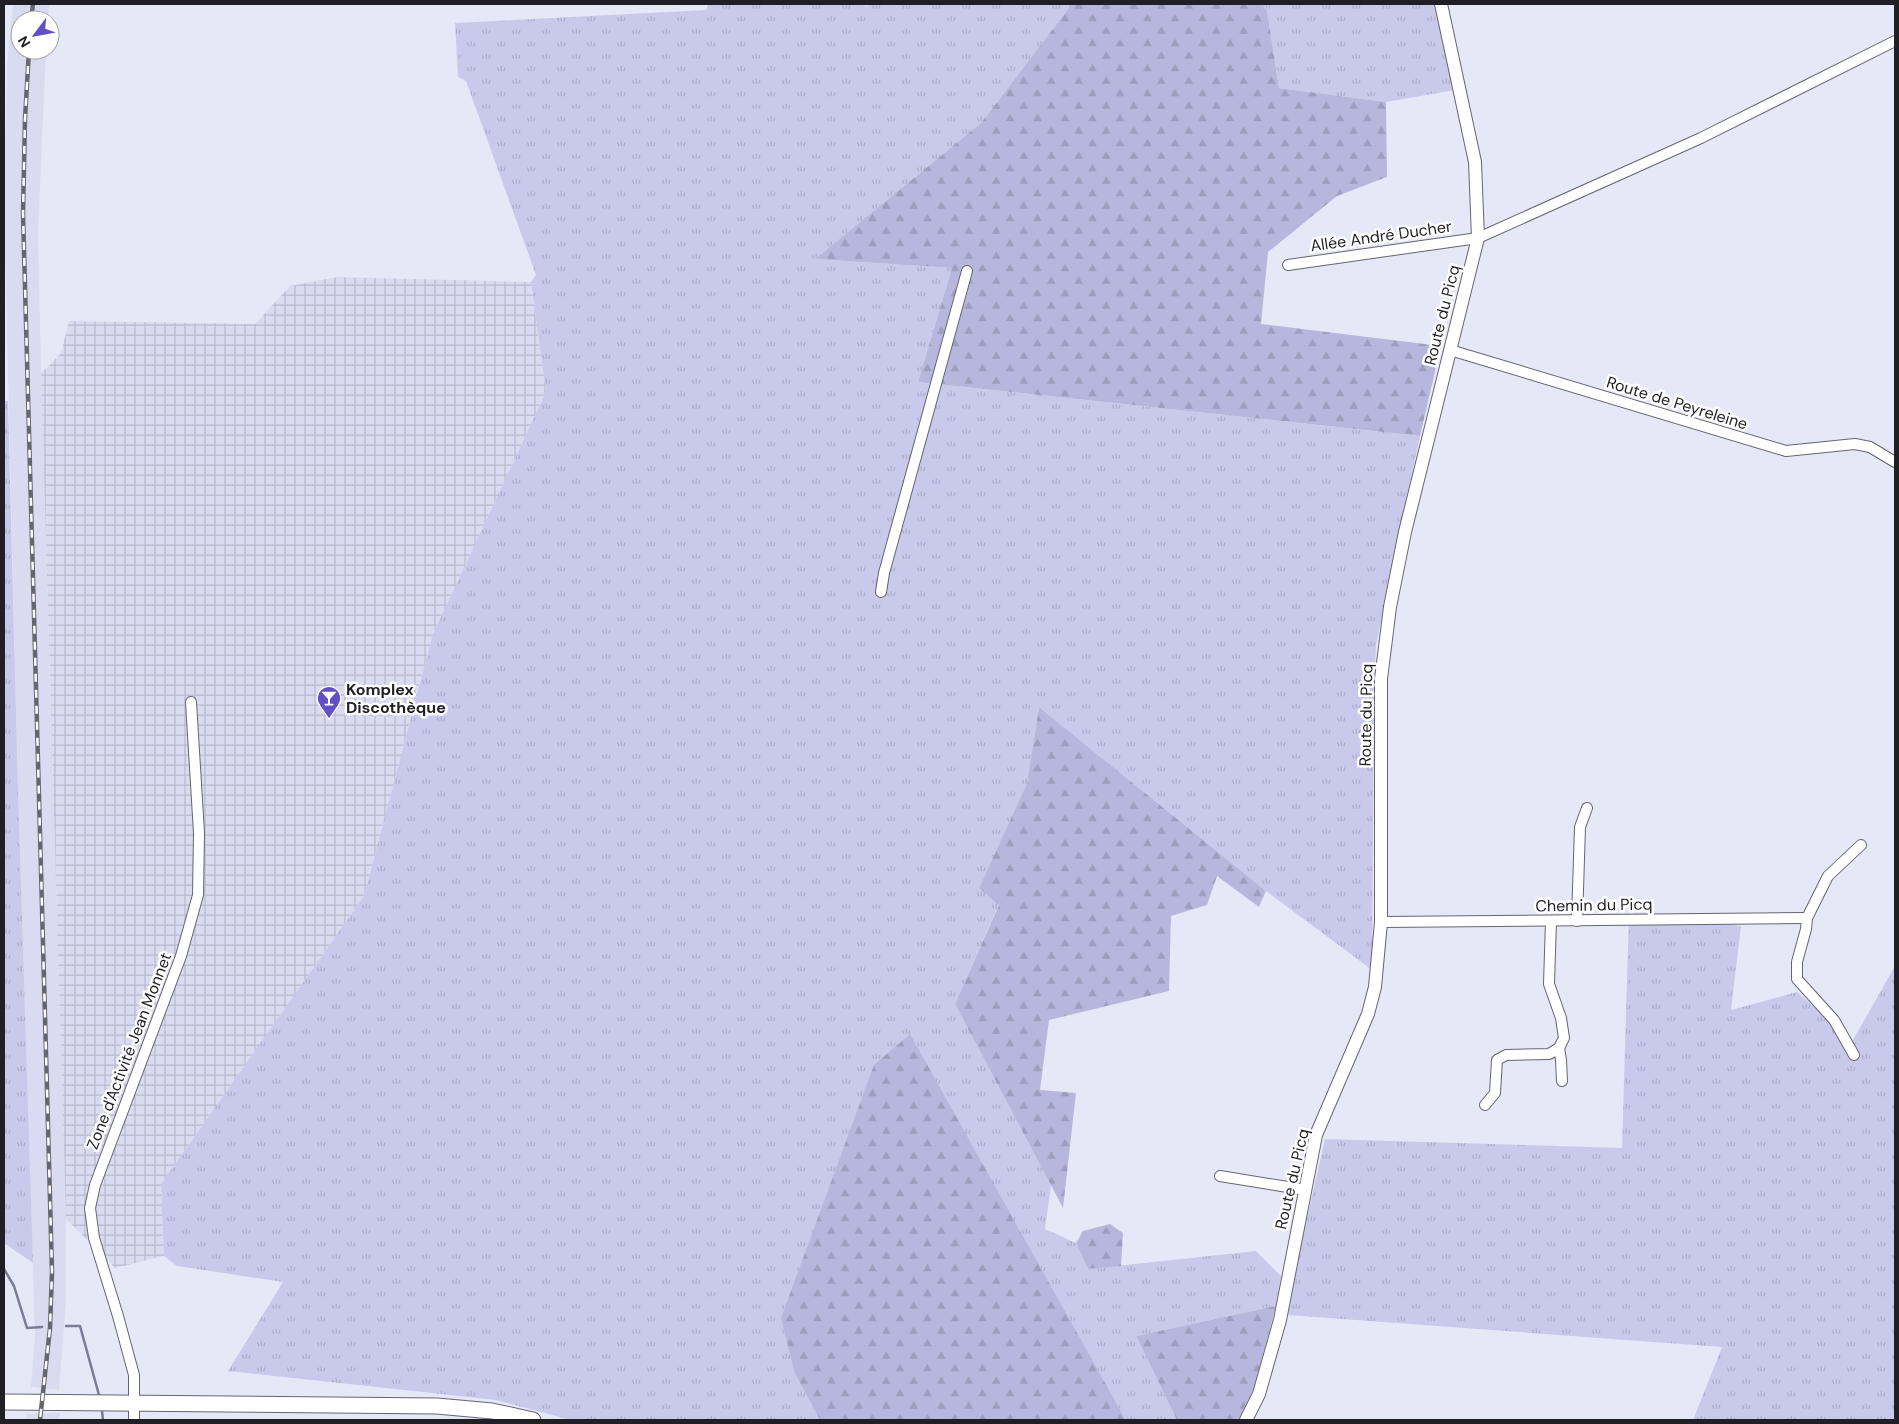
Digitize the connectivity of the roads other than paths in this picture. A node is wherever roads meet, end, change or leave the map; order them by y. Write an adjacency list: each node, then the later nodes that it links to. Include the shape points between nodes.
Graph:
1 (1441, 4): 3 (street, Route du Picq, via 1475,162)
2 (1895, 41): 3 (street, Allée André Ducher, via 1701,138)
3 (1478, 238): 4 (street, Allée André Ducher); 6 (street, Route du Picq)
4 (1288, 265)
5 (966, 271): 8 (street, via 884,573)
6 (1450, 350): 7 (street, Route de Peyreleine, via 1786,451 1855,444 1870,447); 15 (street, Route du Picq, via 1405,532 1384,642 1381,679)
7 (1895, 462)
8 (882, 592)
9 (191, 702): 23 (street, Zone d'Activité Jean Monnet, via 199,833 198,895 181,956 95,1185 90,1208 94,1238 134,1375)
10 (1587, 808): 14 (street, via 1580,827)
11 (1861, 845): 12 (street, via 1828,876)
12 (1807, 918): 14 (street, Chemin du Picq); 17 (street, via 1797,962 1797,979 1834,1020)
13 (1551, 921): 14 (street, Chemin du Picq); 15 (street, Chemin du Picq); 16 (street, via 1549,984 1564,1038)
14 (1577, 921)
15 (1381, 922): 21 (street, Route du Picq, via 1378,975 1370,1007 1316,1135)
16 (1558, 1048): 18 (street); 19 (street, via 1549,1054 1506,1055 1497,1060 1495,1093)
17 (1854, 1055)
18 (1562, 1082)
19 (1485, 1105)
20 (1220, 1176): 21 (street)
21 (1306, 1190): 26 (street, Route du Picq, via 1280,1320 1259,1394)
22 (4, 1402): 23 (main road)
23 (134, 1404): 24 (street, Zone d'Activité Jean Monnet); 25 (main road, via 437,1406)
24 (134, 1420)
25 (533, 1420)
26 (1246, 1420)

